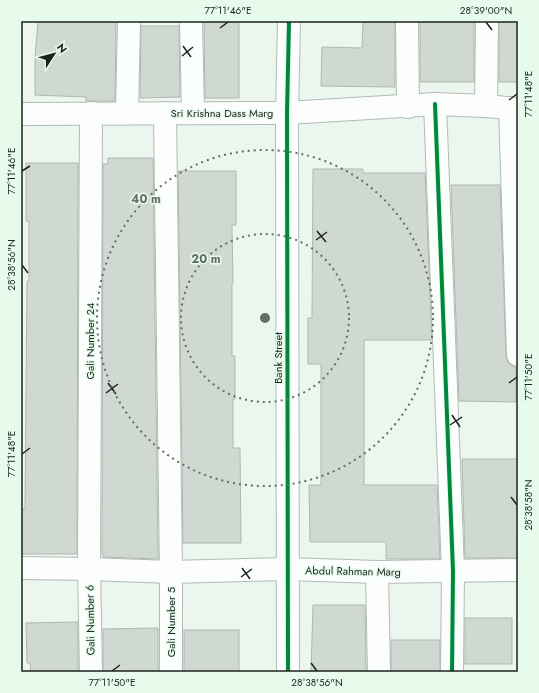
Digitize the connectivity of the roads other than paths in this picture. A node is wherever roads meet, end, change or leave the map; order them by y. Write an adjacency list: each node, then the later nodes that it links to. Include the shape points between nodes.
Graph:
1 (129, 21): 12 (street)
2 (191, 21): 10 (street)
3 (290, 21): 14 (street, Bank Street)
4 (407, 21): 7 (street)
5 (487, 21): 8 (street)
6 (435, 104): 7 (street, Sri Krishna Dass Marg); 8 (street, Sri Krishna Dass Marg); 21 (street)
7 (408, 106): 14 (street, Sri Krishna Dass Marg)
8 (486, 106): 9 (street, Sri Krishna Dass Marg)
9 (514, 109): 16 (street)
10 (193, 112): 13 (street, Sri Krishna Dass Marg); 14 (street, Sri Krishna Dass Marg)
11 (91, 113): 12 (street, Sri Krishna Dass Marg); 15 (street, Sri Krishna Dass Marg); 18 (street, Gali Number 24)
12 (127, 113): 13 (street, Sri Krishna Dass Marg)
13 (165, 113): 22 (street, Gali Number 5)
14 (288, 113): 19 (street, Bank Street)
15 (21, 114)
16 (518, 355)
17 (21, 568): 18 (street, Abdul Rahman Marg)
18 (89, 569): 22 (street, Abdul Rahman Marg); 24 (street, Gali Number 6)
19 (287, 569): 22 (street, Abdul Rahman Marg); 23 (street, Abdul Rahman Marg); 26 (street, Bank Street)
20 (518, 570): 21 (street, Abdul Rahman Marg)
21 (453, 571): 23 (street, Abdul Rahman Marg); 28 (street)
22 (171, 572): 25 (street, Gali Number 5)
23 (377, 572): 27 (street)
24 (91, 672)
25 (171, 672)
26 (288, 672)
27 (378, 672)
28 (452, 672)

